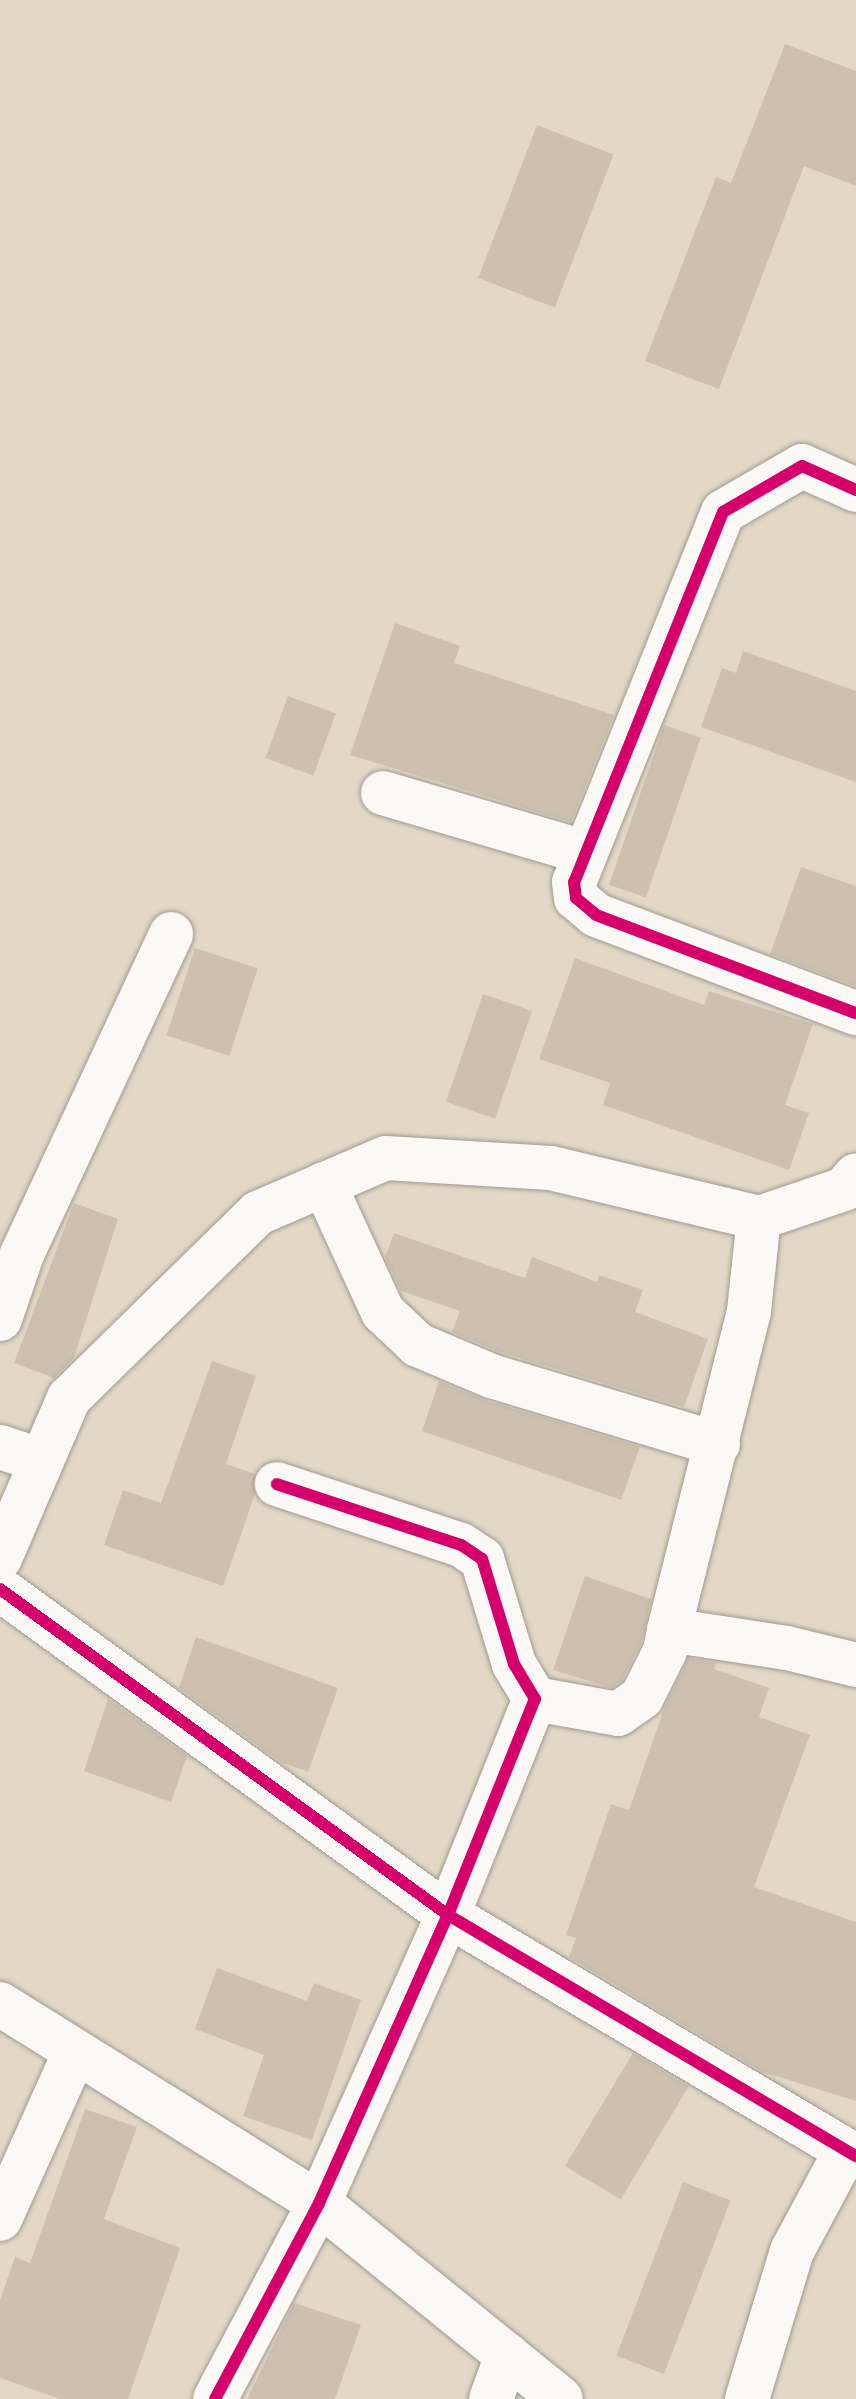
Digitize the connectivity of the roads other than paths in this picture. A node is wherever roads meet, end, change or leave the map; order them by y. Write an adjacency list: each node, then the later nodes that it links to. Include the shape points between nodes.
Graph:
1 (856, 490): 3 (street, via 802,466 723,512)
2 (383, 793): 3 (street)
3 (584, 852): 5 (street, via 574,882 576,898 596,915)
4 (171, 934): 9 (street)
5 (856, 1013)
6 (856, 1175): 8 (street, via 844,1189)
7 (324, 1184): 8 (street, via 386,1158 551,1168); 11 (street, via 383,1312 418,1345 491,1376); 13 (street, via 258,1213 157,1309 69,1398)
8 (759, 1218): 11 (street, via 749,1311)
9 (11, 1249): 10 (street)
10 (0, 1319)
11 (718, 1444): 17 (street)
12 (0, 1447): 13 (street)
13 (42, 1461): 15 (street)
14 (277, 1484): 19 (street, via 461,1545 482,1559 514,1664)
15 (0, 1558)
16 (0, 1589): 20 (street)
17 (669, 1630): 18 (street, via 787,1648); 19 (street, via 665,1651 642,1697 618,1714)
18 (856, 1665)
19 (535, 1699): 20 (street)
20 (448, 1915): 23 (street); 24 (street)
21 (0, 2004): 22 (street)
22 (75, 2052): 24 (street); 25 (street)
23 (850, 2154): 30 (street, via 792,2251)
24 (319, 2203): 26 (street); 27 (street)
25 (0, 2219)
26 (507, 2355): 28 (street); 29 (street)
27 (215, 2399)
28 (491, 2399)
29 (561, 2399)
30 (747, 2399)

